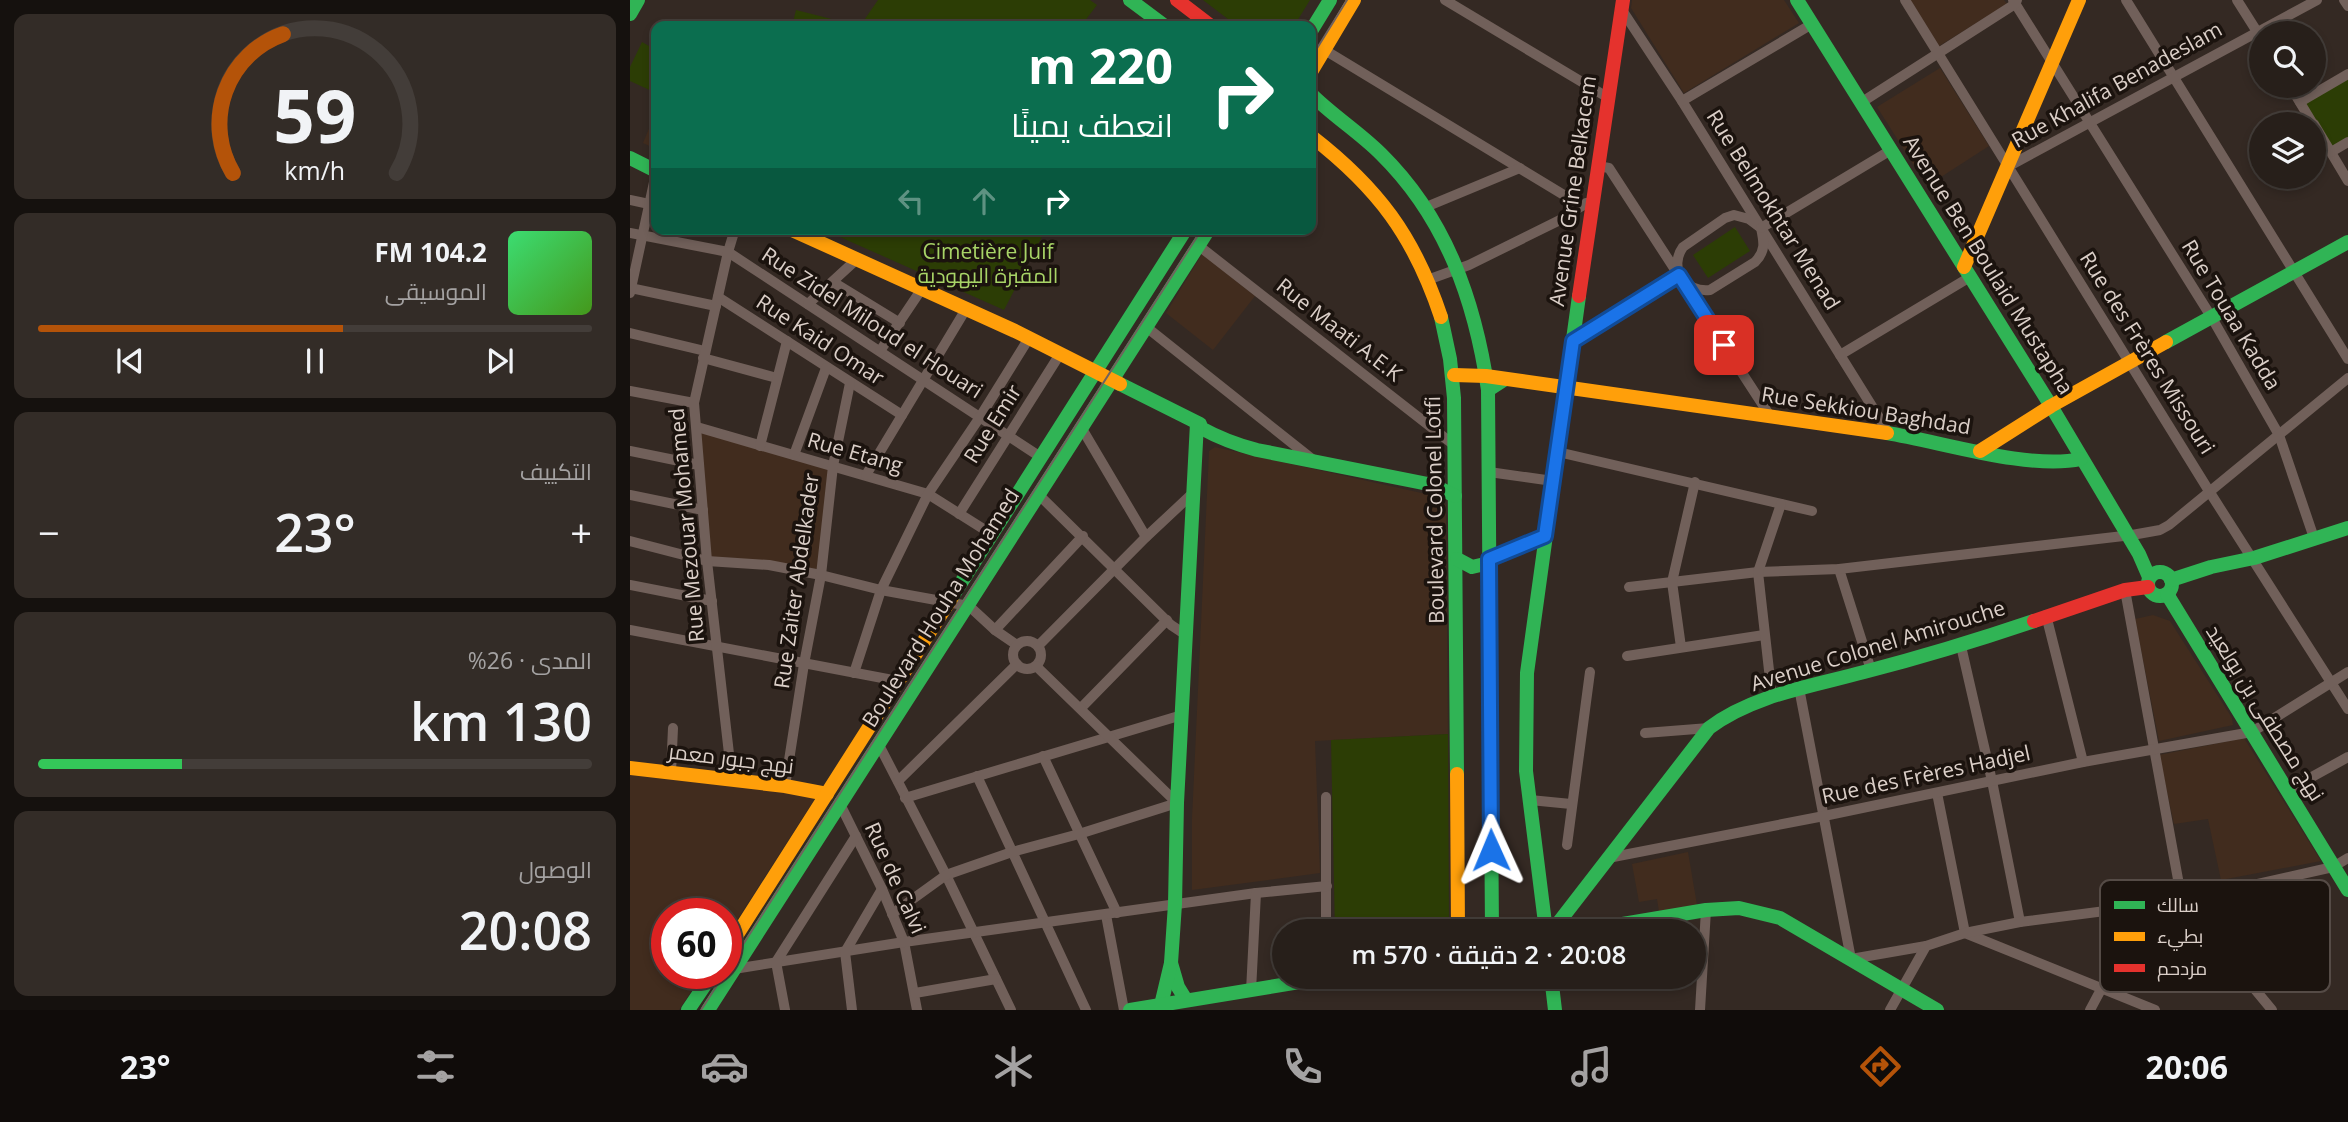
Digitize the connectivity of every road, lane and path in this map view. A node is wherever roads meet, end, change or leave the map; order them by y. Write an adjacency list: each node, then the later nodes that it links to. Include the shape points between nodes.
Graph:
1 (638, 0): 17 (main road)
2 (1130, 0): 18 (main road)
3 (1177, 0): 19 (main road)
4 (1330, 0): 22 (main road)
5 (1354, 0): 25 (main road)
6 (1445, 0): 31 (street)
7 (1797, 0): 23 (main road, Avenue Ben Boulaid Mustapha)
8 (1905, 0): 26 (street, Rue des Frères Missouri)
9 (2079, 0): 27 (main road)
10 (2126, 0): 30 (street)
11 (2237, 0): 20 (street)
12 (2318, 0): 21 (street, Rue Khalifa Benadeslam)
13 (2344, 0): 16 (street)
14 (2015, 1): 26 (street); 27 (street, Rue Touaa Kadda)
15 (1623, 5): 31 (main road, Avenue Grine Belkacem); 34 (street, Rue Belmokhtar Menad)
16 (2348, 6)
17 (630, 14)
18 (1157, 21)
19 (1204, 21)
20 (2250, 21)
21 (2283, 21)
22 (1316, 23)
23 (1812, 24): 34 (street); 35 (main road, Avenue Ben Boulaid Mustapha)
24 (2249, 40): 30 (street, Rue Khalifa Benadeslam)
25 (1324, 49): 28 (main road); 47 (street)
26 (1939, 54): 35 (street); 46 (street, Rue des Frères Missouri)
27 (2052, 61): 38 (street, Rue Touaa Kadda); 46 (main road)
28 (1316, 63)
29 (2348, 74): 36 (street)
30 (2175, 76): 38 (street, Rue Khalifa Benadeslam); 71 (street)
31 (1607, 97): 45 (main road, Avenue Grine Belkacem)
32 (1316, 98): 55 (main road, via 1380,153)
33 (2298, 98): 36 (street)
34 (1682, 101): 57 (street, Rue Belmokhtar Menad)
35 (1862, 102): 42 (main road, Avenue Ben Boulaid Mustapha)
36 (2300, 102): 37 (street)
37 (2306, 112)
38 (2090, 122): 46 (street, Rue Khalifa Benadeslam); 80 (street, Rue Touaa Kadda)
39 (1316, 140): 73 (main road, Boulevard Colonel Lotfi, via 1384,204)
40 (2348, 142): 43 (street)
41 (2326, 145): 43 (street)
42 (1891, 150): 57 (street); 70 (main road, Avenue Ben Boulaid Mustapha)
43 (2330, 152): 49 (street)
44 (630, 158): 48 (main road)
45 (1598, 166): 50 (main road, Avenue Grine Belkacem); 72 (street, via 1609,168)
46 (2009, 166): 70 (main road); 92 (street, Rue des Frères Missouri)
47 (1520, 168): 54 (street); 55 (street)
48 (651, 169)
49 (2348, 181)
50 (1593, 191): 54 (street); 58 (main road, Avenue Grine Belkacem)
51 (651, 196): 53 (street)
52 (630, 200): 53 (street)
53 (649, 205): 64 (street)
54 (1582, 206): 56 (street)
55 (1426, 207): 69 (main road)
56 (1570, 214): 58 (street, via 1582,216); 69 (street)
57 (1761, 228): 72 (street, via 1740,216 1725,218 1683,247 1677,258); 72 (street, via 1765,243 1760,257 1710,289 1696,289); 90 (street, Rue Belmokhtar Menad)
58 (1588, 229): 86 (main road, Avenue Grine Belkacem)
59 (630, 233): 64 (street, Rue Zidel Miloud el Houari)
60 (733, 235): 67 (street, Rue Mezouar Mohamed)
61 (803, 235): 68 (main road)
62 (1182, 235): 94 (main road, Boulevard Houha Mohamed)
63 (1205, 235): 66 (main road, Boulevard Houha Mohamed)
64 (642, 236): 67 (street, Rue Zidel Miloud el Houari); 75 (street)
65 (2348, 242): 71 (main road)
66 (1199, 246): 82 (main road, Boulevard Houha Mohamed); 116 (street, Rue Maati A.E.K)
67 (728, 252): 77 (street, Rue Mezouar Mohamed); 78 (street, Rue Zidel Miloud el Houari)
68 (857, 259): 74 (street); 76 (main road)
69 (1459, 269): 73 (street); 101 (main road)
70 (1967, 272): 90 (street); 105 (main road, Avenue Ben Boulaid Mustapha)
71 (2293, 272): 80 (main road); 91 (street)
72 (1679, 275): 86 (street); 107 (street)
73 (1430, 279): 95 (main road, Boulevard Colonel Lotfi, via 1449,340)
74 (834, 282): 78 (street); 81 (street)
75 (630, 290): 77 (street)
76 (921, 290): 79 (main road); 81 (street)
77 (717, 302): 85 (street, Rue Kaid Omar); 88 (street, Rue Mezouar Mohamed)
78 (808, 304): 87 (street, Rue Zidel Miloud el Houari)
79 (966, 309): 84 (main road); 97 (street)
80 (2212, 318): 92 (main road); 114 (street, Rue Touaa Kadda)
81 (900, 323): 87 (street)
82 (1146, 326): 98 (main road, Boulevard Houha Mohamed); 123 (street)
83 (630, 334): 88 (street)
84 (1029, 338): 89 (main road); 108 (street)
85 (787, 341): 93 (street, Rue Kaid Omar); 96 (street)
86 (1573, 341): 102 (main road, Avenue Grine Belkacem)
87 (880, 351): 97 (street, Rue Zidel Miloud el Houari)
88 (704, 354): 96 (street); 104 (street, Rue Mezouar Mohamed)
89 (1060, 354): 94 (main road); 113 (street, Rue Emir)
90 (1840, 355): 112 (street, Rue Belmokhtar Menad)
91 (2348, 359)
92 (2130, 362): 105 (main road); 131 (street, Rue des Frères Missouri)
93 (826, 368): 100 (street, Rue Kaid Omar); 120 (street)
94 (1095, 372): 98 (main road); 121 (main road, Boulevard Houha Mohamed)
95 (1454, 375): 101 (main road); 116 (main road, Boulevard Colonel Lotfi)
96 (777, 378): 115 (street)
97 (923, 379): 106 (street); 108 (street, Rue Zidel Miloud el Houari)
98 (1111, 379): 109 (main road); 111 (main road, Boulevard Houha Mohamed)
99 (2348, 379): 114 (street)
100 (850, 383): 106 (street, Rue Kaid Omar); 125 (street, Rue Zaiter Abdelkader)
101 (1487, 383): 102 (main road, Rue Sekkiou Baghdad, via 1504,379); 126 (main road)
102 (1566, 388): 107 (main road, Rue Sekkiou Baghdad); 119 (main road, Avenue Grine Belkacem)
103 (630, 391): 104 (street)
104 (694, 404): 110 (street, Rue Mezouar Mohamed)
105 (2051, 406): 118 (main road); 122 (main road, Avenue Ben Boulaid Mustapha)
106 (902, 415): 127 (street)
107 (1770, 416): 112 (main road, Rue Sekkiou Baghdad)
108 (980, 417): 113 (street, Rue Zidel Miloud el Houari); 132 (street)
109 (1198, 423): 123 (main road, via 1211,434 1263,452); 134 (main road)
110 (697, 427): 115 (street, Rue Etang); 124 (street, Rue Mezouar Mohamed)
111 (1081, 427): 133 (main road, Boulevard Houha Mohamed); 145 (street)
112 (1888, 432): 118 (main road, Rue Sekkiou Baghdad)
113 (1009, 435): 121 (street, Rue Zidel Miloud el Houari); 139 (street, Rue Emir)
114 (2280, 435): 131 (street); 146 (street, Rue Touaa Kadda)
115 (760, 446): 120 (street, Rue Etang)
116 (1455, 446): 130 (main road, Boulevard Colonel Lotfi)
117 (630, 451): 124 (street)
118 (1980, 451): 122 (main road, Rue Sekkiou Baghdad, via 2058,462)
119 (1558, 452): 128 (main road, Avenue Grine Belkacem); 129 (street)
120 (794, 455): 125 (street, Rue Etang)
121 (1042, 458): 142 (main road, Boulevard Houha Mohamed)
122 (2081, 459): 141 (main road, Avenue Ben Boulaid Mustapha)
123 (1314, 460): 130 (main road)
124 (699, 465): 137 (street, Rue Mezouar Mohamed)
125 (833, 466): 127 (street, Rue Etang); 156 (street, Rue Zaiter Abdelkader)
126 (1489, 472): 128 (street); 152 (main road)
127 (866, 475): 132 (street, Rue Etang)
128 (1553, 481): 144 (main road, Avenue Grine Belkacem)
129 (1695, 482): 136 (street); 159 (street)
130 (1455, 488): 150 (main road, Boulevard Colonel Lotfi)
131 (2209, 491): 141 (street, via 2160,530); 149 (street, Rue des Frères Missouri)
132 (928, 494): 139 (street, Rue Etang); 163 (street)
133 (1038, 494): 143 (street); 167 (main road, Boulevard Houha Mohamed)
134 (1192, 494): 145 (street); 172 (main road)
135 (630, 495): 137 (street)
136 (1781, 504): 138 (street); 155 (street)
137 (703, 510): 151 (street, Rue Mezouar Mohamed)
138 (1812, 511)
139 (959, 514): 142 (street, Rue Etang)
140 (2348, 528): 146 (main road, Avenue Colonel Amirouche)
141 (2126, 534): 148 (main road, Avenue Ben Boulaid Mustapha); 154 (street)
142 (993, 535): 166 (main road, Boulevard Houha Mohamed)
143 (1083, 536): 153 (street); 171 (street)
144 (1545, 536): 152 (street); 216 (main road, Avenue Grine Belkacem, via 1527,673)
145 (1146, 537): 153 (street)
146 (2314, 538): 149 (main road, Avenue Colonel Amirouche)
147 (630, 541): 151 (street)
148 (2139, 554): 160 (main road, نهج مصطفى بن بولعيد)
149 (2254, 558): 160 (main road, Avenue Colonel Amirouche); 188 (street, Rue des Frères Missouri)
150 (1457, 559): 152 (main road, via 1472,567); 157 (main road, Boulevard Colonel Lotfi)
151 (707, 561): 156 (street, via 769,565); 165 (street, Rue Mezouar Mohamed)
152 (1489, 561): 158 (main road)
153 (1115, 568): 169 (street); 176 (street)
154 (1839, 569): 155 (street); 183 (street)
155 (1758, 572): 159 (street); 173 (street)
156 (821, 575): 163 (street); 180 (street, Rue Zaiter Abdelkader)
157 (1457, 580): 158 (main road, via 1476,574); 241 (main road, Boulevard Colonel Lotfi)
158 (1489, 580): 242 (main road)
159 (1672, 582): 162 (street); 178 (street)
160 (2159, 582): 164 (main road, Avenue Colonel Amirouche); 196 (main road, نهج مصطفى بن بولعيد)
161 (630, 585): 165 (street)
162 (1629, 587)
163 (881, 590): 166 (street); 185 (street)
164 (2125, 590): 168 (main road, Avenue Colonel Amirouche); 200 (street)
165 (712, 601): 175 (street, Rue Mezouar Mohamed)
166 (950, 603): 167 (street); 187 (main road, Boulevard Houha Mohamed)
167 (969, 606): 171 (street); 199 (main road, Boulevard Houha Mohamed)
168 (2046, 615): 177 (main road, Avenue Colonel Amirouche); 203 (street)
169 (1167, 620): 172 (street); 191 (street)
170 (630, 630): 175 (street)
171 (995, 630): 174 (street)
172 (1186, 635): 193 (main road)
173 (1764, 635): 178 (street); 190 (street)
174 (1017, 645): 176 (street, via 1030,641); 181 (street, via 1013,656)
175 (716, 646): 180 (street); 207 (street, Rue Mezouar Mohamed)
176 (1038, 646): 182 (street, via 1041,654)
177 (1961, 646): 183 (main road, Avenue Colonel Amirouche); 209 (street)
178 (1681, 647): 179 (street)
179 (1627, 656)
180 (804, 664): 185 (street); 210 (street, Rue Zaiter Abdelkader)
181 (1017, 664): 182 (street, via 1029,669); 208 (street)
182 (1036, 666): 191 (street)
183 (1871, 670): 189 (main road, Avenue Colonel Amirouche)
184 (1590, 672): 219 (street)
185 (854, 673): 187 (street)
186 (2348, 673): 188 (street)
187 (898, 681): 213 (main road, Boulevard Houha Mohamed)
188 (2331, 683): 192 (street, Rue des Frères Missouri); 196 (street)
189 (1799, 688): 190 (main road, Avenue Colonel Amirouche); 220 (street)
190 (1772, 697): 195 (main road, Avenue Colonel Amirouche)
191 (1081, 708): 198 (street)
192 (2348, 709)
193 (1182, 715): 198 (street); 217 (main road)
194 (673, 728): 205 (street)
195 (1709, 728): 197 (street); 225 (main road, Avenue Colonel Amirouche)
196 (2252, 732): 200 (street, Rue des Frères Hadjel); 211 (main road, نهج مصطفى بن بولعيد)
197 (1645, 733)
198 (1111, 737): 201 (street); 217 (street)
199 (879, 745): 208 (street); 218 (main road, Boulevard Houha Mohamed)
200 (2153, 750): 203 (street, Rue des Frères Hadjel); 229 (street)
201 (1043, 756): 206 (street); 221 (street)
202 (2348, 757): 211 (street)
203 (2083, 762): 209 (street, Rue des Frères Hadjel)
204 (630, 768): 205 (main road, نهج جبور معمر)
205 (671, 772): 207 (main road, نهج جبور معمر)
206 (977, 776): 215 (street); 224 (street)
207 (732, 780): 210 (main road, نهج جبور معمر)
208 (898, 781): 215 (street)
209 (1992, 781): 212 (street, Rue des Frères Hadjel); 247 (street)
210 (785, 786): 213 (main road, نهج جبور معمر)
211 (2288, 790): 227 (main road, نهج مصطفى بن بولعيد)
212 (1937, 793): 220 (street, Rue des Frères Hadjel); 249 (street)
213 (827, 794): 218 (street); 248 (main road, Boulevard Houha Mohamed)
214 (1326, 797): 231 (street)
215 (905, 798): 228 (street)
216 (1530, 800): 219 (street); 243 (main road, Avenue Grine Belkacem)
217 (1177, 803): 221 (street); 235 (main road)
218 (841, 804): 222 (street, Rue de Calvi); 254 (main road, Boulevard Houha Mohamed)
219 (1571, 804): 223 (street)
220 (1824, 816): 225 (street, Rue des Frères Hadjel); 255 (street)
221 (1079, 834): 224 (street); 239 (street)
222 (856, 836): 232 (street, Rue de Calvi); 256 (street)
223 (1567, 845)
224 (1012, 852): 228 (street); 246 (street)
225 (1608, 858): 244 (main road, Avenue Colonel Amirouche)
226 (2348, 858): 227 (street)
227 (2333, 867): 230 (street); 233 (main road, نهج مصطفى بن بولعيد)
228 (946, 875): 238 (street); 250 (street)
229 (2178, 880)
230 (2275, 880)
231 (1327, 886): 234 (street); 240 (street)
232 (882, 889): 238 (street, Rue de Calvi); 253 (street)
233 (2348, 890)
234 (1256, 893): 235 (street); 266 (street)
235 (1175, 904): 239 (street); 257 (main road)
236 (1706, 910): 245 (main road); 255 (main road, via 1739,908 1780,918); 283 (street)
237 (2100, 912): 247 (street)
238 (892, 914): 251 (street, Rue de Calvi)
239 (1111, 914): 246 (street); 280 (street)
240 (1326, 919)
241 (1458, 919)
242 (1492, 919)
243 (1547, 919)
244 (1559, 919)
245 (1652, 919)
246 (1047, 922): 250 (street); 279 (street)
247 (2020, 922): 249 (street)
248 (742, 928)
249 (1965, 933): 252 (street); 264 (street)
250 (973, 934): 251 (street); 259 (street)
251 (904, 942): 253 (street); 270 (street, Rue de Calvi)
252 (1926, 946): 255 (street); 265 (street)
253 (845, 952): 256 (street); 276 (street)
254 (742, 957)
255 (1852, 959): 265 (main road)
256 (776, 962): 258 (street); 275 (street)
257 (1171, 963): 271 (main road); 272 (main road)
258 (742, 968)
259 (996, 979): 270 (street); 278 (street)
260 (1272, 987): 266 (main road)
261 (702, 989): 273 (main road)
262 (721, 989): 274 (main road, Boulevard Houha Mohamed)
263 (1553, 989): 282 (main road)
264 (2100, 989)
265 (1900, 990): 284 (street); 285 (main road)
266 (1251, 991): 271 (main road)
267 (2100, 991): 286 (street)
268 (2109, 992): 287 (street)
269 (2257, 992): 288 (street)
270 (915, 993): 277 (street, Rue de Calvi)
271 (1186, 1000): 272 (main road)
272 (1161, 1007): 281 (main road)
273 (688, 1010)
274 (708, 1010)
275 (785, 1010)
276 (852, 1010)
277 (917, 1010)
278 (1012, 1010)
279 (1086, 1010)
280 (1124, 1010)
281 (1130, 1010)
282 (1555, 1010)
283 (1700, 1010)
284 (1890, 1010)
285 (1937, 1010)
286 (2090, 1010)
287 (2155, 1010)
288 (2272, 1010)

